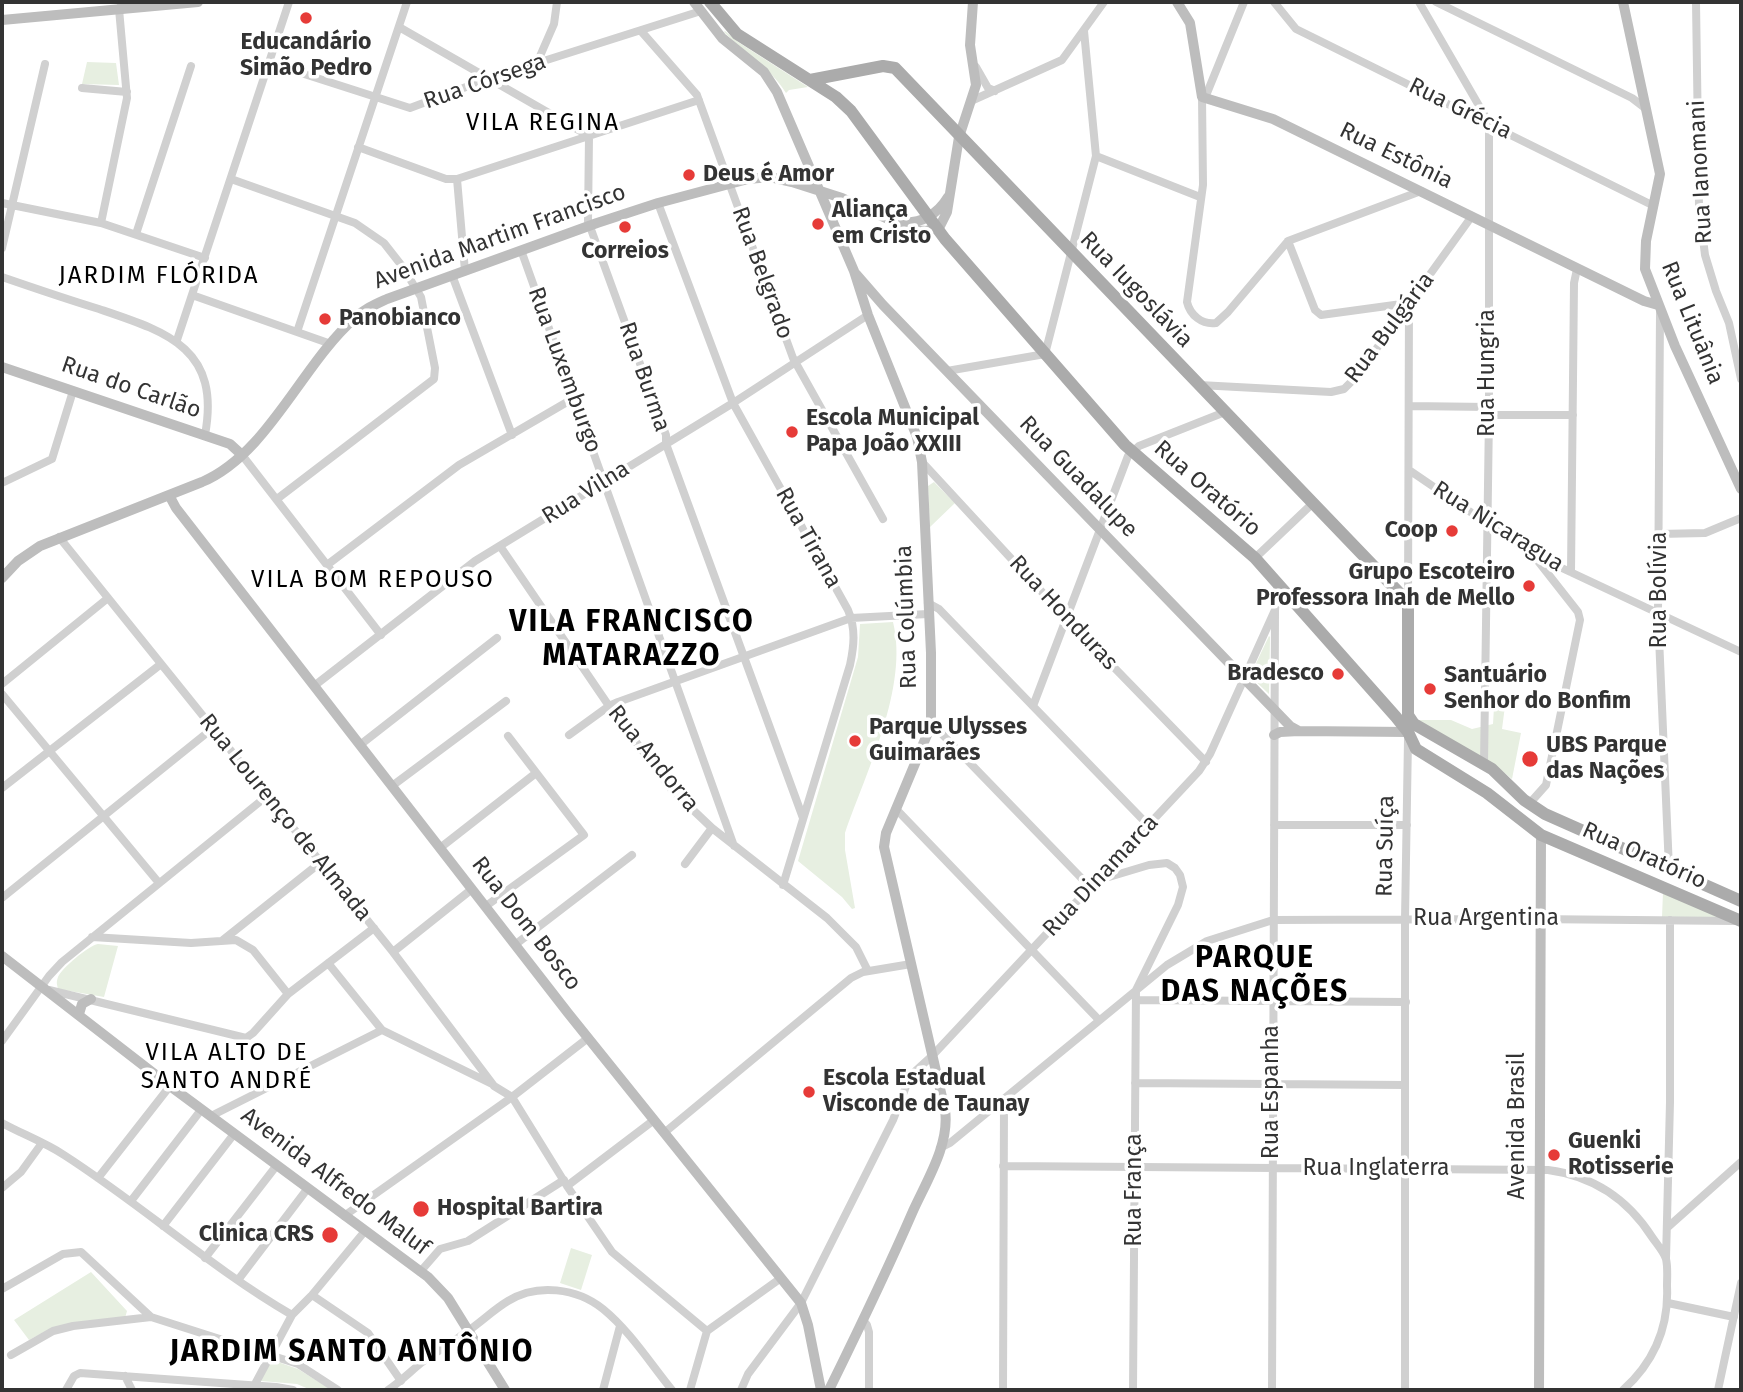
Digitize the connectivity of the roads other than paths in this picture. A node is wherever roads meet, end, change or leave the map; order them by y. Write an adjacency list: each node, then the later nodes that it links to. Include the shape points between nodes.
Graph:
1 (198, 2): 15 (street)
2 (289, 2): 21 (street)
3 (407, 2): 17 (street)
4 (557, 2): 22 (street, via 554,24)
5 (1104, 2): 19 (street)
6 (1177, 2): 31 (street, via 1190,23)
7 (1244, 2): 31 (street)
8 (1274, 2): 35 (street, Rua Grécia, via 1296,29)
9 (1419, 2): 35 (street)
10 (1436, 2): 34 (street)
11 (1623, 2): 34 (street, Rua Lituânia)
12 (1696, 2): 83 (street, Rua Ianomani, via 1702,234)
13 (974, 3): 20 (street)
14 (702, 5): 18 (street, Rua Córsega); 26 (main road, Rua Oratório, via 737,34); 43 (street, Rua Colúmbia, via 722,38 769,77)
15 (121, 6): 16 (street); 29 (street)
16 (2, 20)
17 (399, 27): 25 (street); 30 (street)
18 (641, 31): 22 (street, Rua Córsega); 32 (street, Rua Belgrado)
19 (1084, 31): 28 (street, via 1058,63); 39 (street)
20 (972, 59): 28 (street, via 986,85); 33 (street, via 976,85)
21 (270, 63): 30 (street, Rua Córsega); 40 (street)
22 (537, 63): 25 (street, Rua Córsega)
23 (44, 64): 49 (street)
24 (191, 66): 59 (street)
25 (490, 78): 30 (street, Rua Córsega, via 414,107); 36 (street)
26 (810, 80): 37 (main road, Rua Iugoslávia, via 892,67); 52 (main road, Rua Oratório, via 851,111)
27 (82, 88): 29 (street)
28 (995, 91): 33 (street)
29 (127, 92): 55 (street)
30 (375, 98): 38 (street)
31 (1203, 98): 45 (street, Rua Estônia, via 1273,119); 46 (street)
32 (699, 100): 36 (street); 42 (street, Rua Belgrado)
33 (971, 101): 37 (street)
34 (1646, 108): 50 (street, Rua Lituânia, via 1660,174)
35 (1489, 123): 50 (street, Rua Grécia); 56 (street, Rua Hungria)
36 (589, 136): 41 (street); 57 (street, Rua Burma)
37 (958, 137): 44 (street); 63 (main road, Rua Iugoslávia)
38 (358, 147): 41 (street); 51 (street)
39 (1096, 156): 46 (street); 63 (street)
40 (231, 179): 51 (street); 64 (street)
41 (457, 179): 66 (street)
42 (730, 182): 43 (street, Avenida Martim Francisco, via 770,177); 48 (street, Avenida Martim Francisco); 80 (street, Rua Belgrado)
43 (818, 191): 54 (street, Avenida Martim Francisco); 67 (street, Rua Colúmbia)
44 (951, 191): 52 (street); 58 (street, via 946,217)
45 (1421, 191): 53 (street, Rua Estônia); 60 (street)
46 (1200, 197): 60 (street, via 1187,302 1192,314 1211,324 1221,319)
47 (2, 203): 49 (street)
48 (658, 203): 57 (street, Avenida Martim Francisco); 87 (street, Rua Tirana)
49 (12, 205): 55 (street); 61 (street)
50 (1654, 206): 74 (street, Rua Lituânia, via 1644,257)
51 (335, 215): 70 (street, via 384,243); 76 (street)
52 (928, 216): 54 (street, via 912,223); 58 (main road, Rua Oratório)
53 (1472, 216): 56 (street, Rua Estônia); 72 (street, Rua Bulgária)
54 (893, 221): 58 (street, Avenida Martim Francisco, via 912,230)
55 (101, 223): 59 (street)
56 (1489, 225): 65 (street, Rua Estônia); 89 (street, Rua Hungria)
57 (590, 226): 62 (street, Avenida Martim Francisco); 94 (street, Rua Burma)
58 (937, 228): 79 (main road, Rua Oratório)
59 (136, 234): 64 (street)
60 (1289, 241): 72 (street, via 1321,316)
61 (2, 248)
62 (521, 250): 66 (street, Avenida Martim Francisco); 86 (street, Rua Luxemburgo)
63 (1071, 253): 79 (street); 84 (main road, Rua Iugoslávia)
64 (205, 258): 71 (street)
65 (1577, 269): 74 (street, Rua Estônia); 91 (street)
66 (464, 271): 68 (street, Avenida Martim Francisco)
67 (854, 271): 73 (street, Rua Guadalupe); 75 (street, Rua Colúmbia)
68 (453, 275): 70 (street, Avenida Martim Francisco); 93 (street)
69 (2, 277): 77 (street)
70 (416, 288): 78 (street, Avenida Martim Francisco, via 365,310); 103 (street, via 434,379)
71 (192, 295): 76 (street); 77 (street)
72 (1409, 303): 84 (street, Rua Bulgária, via 1344,389); 88 (street, Rua Suíça)
73 (883, 304): 75 (street); 82 (street, Rua Guadalupe)
74 (1659, 308): 101 (street, Rua Lituânia); 109 (street, Rua Bolívia)
75 (868, 315): 80 (street, Rua Vilna); 97 (street, Rua Colúmbia, via 915,430)
76 (297, 332): 78 (street)
77 (177, 340): 92 (street, via 204,382)
78 (331, 344): 96 (street, Avenida Martim Francisco)
79 (1045, 354): 82 (street); 95 (main road, Rua Oratório)
80 (796, 364): 87 (street, Rua Vilna); 106 (street, Rua Belgrado)
81 (2, 367): 85 (street, Rua do Carlão)
82 (947, 371): 108 (street, Rua Guadalupe)
83 (1741, 379)
84 (1199, 385): 90 (main road, Rua Iugoslávia)
85 (74, 391): 92 (street, Rua do Carlão); 100 (street, via 52,459)
86 (574, 398): 93 (street); 99 (street, Rua Luxemburgo)
87 (733, 403): 94 (street, Rua Vilna); 124 (street, Rua Tirana)
88 (1409, 406): 89 (street); 98 (street, Rua Suíça)
89 (1489, 411): 91 (street); 107 (street, Rua Hungria)
90 (1225, 412): 95 (street); 104 (main road, Rua Iugoslávia)
91 (1573, 415): 115 (street)
92 (205, 435): 96 (street, Rua do Carlão, via 233,445)
93 (512, 435): 114 (street, via 459,465)
94 (666, 444): 99 (street, Rua Vilna); 131 (street, Rua Burma)
95 (1132, 451): 108 (street); 113 (main road, Rua Oratório)
96 (242, 455): 102 (street, Avenida Martim Francisco, via 211,478); 103 (street)
97 (922, 461): 121 (street, Rua Colúmbia); 125 (street, Rua Honduras)
98 (1409, 470): 107 (street, Rua Nicaragua); 120 (street, Rua Suíça)
99 (604, 482): 111 (street, Rua Vilna); 134 (street, Rua Luxemburgo)
100 (2, 483)
101 (1741, 489)
102 (169, 495): 110 (street, Avenida Martim Francisco); 136 (street, Rua Dom Bosco)
103 (277, 499): 114 (street)
104 (1312, 503): 113 (street); 120 (main road, Rua Iugoslávia)
105 (1741, 518): 109 (street, via 1705,533)
106 (883, 519)
107 (1487, 524): 112 (street, Rua Nicaragua); 153 (street, Rua Hungria)
108 (1100, 529): 125 (street); 133 (street, Rua Guadalupe)
109 (1659, 534): 123 (street, Rua Bolívia)
110 (59, 537): 116 (street, Avenida Martim Francisco, via 29,552); 119 (street, Rua Lourenço de Almada)
111 (500, 546): 127 (street, Rua Vilna); 139 (street, Rua Andorra)
112 (1532, 554): 115 (street, Rua Nicaragua); 118 (street)
113 (1255, 558): 117 (main road, Rua Oratório)
114 (327, 565): 127 (street)
115 (1568, 571): 118 (street); 123 (street, Rua Nicaragua)
116 (3, 576)
117 (1278, 584): 122 (street, Rua Espanha); 146 (main road, Rua Oratório)
118 (1557, 584): 158 (street, via 1580,620 1546,785)
119 (108, 598): 132 (street, Rua Lourenço de Almada); 135 (street)
120 (1408, 602): 142 (main road, Rua Suíça)
121 (928, 608): 124 (street); 140 (street, via 939,609); 143 (street, Rua Colúmbia)
122 (1275, 610): 126 (street, Rua Dinamarca); 129 (street, Rua Espanha)
123 (1658, 614): 130 (street, Rua Nicaragua); 174 (street, Rua Bolívia)
124 (851, 618): 131 (street); 161 (street, Rua Tirana, via 850,665)
125 (1066, 618): 140 (street); 152 (street, Rua Honduras)
126 (1264, 633): 129 (street); 133 (street, Rua Dinamarca)
127 (381, 635): 136 (street, Rua Vilna)
128 (497, 638): 150 (street)
129 (1275, 638): 141 (street, Rua Espanha)
130 (1741, 652)
131 (745, 655): 134 (street); 161 (street, Rua Burma)
132 (161, 664): 144 (street, Rua Lourenço de Almada); 151 (street)
133 (1244, 678): 141 (street, Rua Guadalupe); 152 (street, Rua Dinamarca)
134 (676, 680): 139 (street); 168 (street, Rua Luxemburgo)
135 (2, 684)
136 (314, 686): 150 (street, Rua Dom Bosco)
137 (2, 694): 151 (street)
138 (506, 701): 155 (street)
139 (609, 706): 147 (street); 165 (street, Rua Andorra, via 672,790)
140 (1033, 706): 162 (street)
141 (1275, 710): 145 (street, Rua Guadalupe); 148 (street, Rua Espanha)
142 (1408, 715): 146 (street, Rua Suíça); 153 (main road, Rua Oratório, via 1418,726)
143 (930, 725): 159 (street, Rua Colúmbia); 176 (street)
144 (213, 728): 157 (street, Rua Lourenço de Almada); 160 (street)
145 (1299, 731): 146 (street); 148 (street)
146 (1408, 732): 164 (street, Rua Suíça); 166 (main road, Rua Oratório, via 1421,754 1487,793)
147 (569, 735)
148 (1274, 735): 163 (street, Rua Espanha)
149 (508, 736): 154 (street)
150 (360, 745): 155 (street, Rua Dom Bosco)
151 (48, 750): 156 (street); 160 (street)
152 (1206, 762): 162 (street, Rua Dinamarca)
153 (1484, 764): 158 (main road, Rua Oratório)
154 (536, 773): 169 (street); 181 (street, via 583,832 582,837)
155 (392, 786): 169 (street, Rua Dom Bosco)
156 (2, 788)
157 (267, 796): 171 (street, Rua Lourenço de Almada); 175 (street)
158 (1529, 804): 174 (main road, Rua Oratório)
159 (896, 809): 191 (street); 195 (street, Rua Colúmbia, via 884,847)
160 (104, 817): 175 (street); 179 (street)
161 (803, 818): 177 (street, Rua Tirana)
162 (1147, 824): 176 (street, Rua Dinamarca)
163 (1274, 824): 164 (street); 184 (street, Rua Espanha)
164 (1407, 825): 182 (street, Rua Suíça)
165 (712, 828): 168 (street, Rua Andorra); 173 (street)
166 (1541, 835): 167 (main road, Rua Oratório); 172 (street, Avenida Brasil)
167 (1565, 845): 172 (street, via 1549,852); 186 (main road, Rua Oratório)
168 (734, 846): 177 (street, Rua Andorra)
169 (440, 848): 178 (street, Rua Dom Bosco)
170 (632, 855): 190 (street)
171 (321, 862): 187 (street, Rua Lourenço de Almada); 189 (street)
172 (1541, 862): 183 (street, Avenida Brasil)
173 (685, 864)
174 (1669, 869): 180 (main road, Rua Oratório)
175 (159, 883): 188 (street)
176 (1093, 884): 191 (street, Rua Dinamarca); 198 (street, via 1163,863 1175,868 1182,880 1180,899)
177 (783, 885): 196 (street, Rua Andorra, via 856,947)
178 (472, 889): 181 (street, Rua Dom Bosco); 192 (street)
179 (2, 898)
180 (1741, 901)
181 (485, 906): 190 (street, Rua Dom Bosco)
182 (1405, 919): 183 (street, Rua Argentina); 184 (street, Rua Argentina); 203 (street, Rua Suíça)
183 (1541, 919): 185 (street, Rua Argentina); 234 (street, Avenida Brasil)
184 (1273, 920): 198 (street, Rua Argentina, via 1207,941); 202 (street, Rua Espanha)
185 (1670, 920): 186 (street, Rua Argentina); 242 (street)
186 (1741, 921)
187 (373, 928): 192 (street, Rua Lourenço de Almada); 194 (street)
188 (92, 937): 189 (street, via 183,943); 197 (street, via 62,962)
189 (223, 940): 199 (street, via 248,946)
190 (516, 944): 207 (street, Rua Dom Bosco)
191 (1032, 950): 205 (street); 209 (street, Rua Dinamarca)
192 (393, 953): 214 (street, Rua Lourenço de Almada)
193 (2, 956): 197 (street, Avenida Alfredo Maluf)
194 (328, 963): 199 (street); 206 (street)
195 (911, 964): 196 (street); 209 (street, Rua Colúmbia)
196 (868, 971): 224 (street, via 846,982)
197 (44, 988): 200 (street); 204 (street, Avenida Alfredo Maluf); 208 (street)
198 (1136, 990): 201 (street, Rua França); 205 (street, Rua Argentina)
199 (288, 994): 200 (street, via 246,1038)
200 (91, 999): 204 (street, via 82,1004)
201 (1136, 1000): 202 (street); 210 (street, Rua França)
202 (1273, 1002): 203 (street); 211 (street, Rua Espanha)
203 (1406, 1002): 212 (street, Rua Suíça)
204 (79, 1014): 213 (street, Avenida Alfredo Maluf)
205 (1099, 1020): 216 (street, Rua Argentina)
206 (382, 1030): 214 (street); 218 (street)
207 (588, 1038): 215 (street); 219 (street, Rua Dom Bosco)
208 (2, 1041)
209 (932, 1056): 222 (street, Rua Colúmbia, via 945,1110); 252 (street, Rua Dinamarca, via 910,1076 893,1120)
210 (1135, 1083): 211 (street); 231 (street, Rua França)
211 (1273, 1084): 212 (street); 232 (street, Rua Espanha)
212 (1405, 1085): 233 (street, Rua Suíça)
213 (170, 1086): 218 (street, Avenida Alfredo Maluf); 235 (street)
214 (494, 1086): 215 (street, Rua Lourenço de Almada)
215 (512, 1097): 236 (street); 240 (street)
216 (1004, 1101): 217 (street, Rua Argentina); 220 (street)
217 (995, 1108): 220 (street); 223 (street, Rua Argentina)
218 (206, 1113): 225 (street, Avenida Alfredo Maluf); 239 (street)
219 (654, 1120): 224 (street, Rua Dom Bosco); 236 (street)
220 (1004, 1121): 230 (street)
221 (2, 1124): 226 (street)
222 (945, 1132): 223 (street); 227 (street, Rua Colúmbia)
223 (964, 1132): 227 (street, Rua Argentina)
224 (664, 1133): 247 (street, Rua Dom Bosco)
225 (234, 1134): 229 (street, Avenida Alfredo Maluf); 241 (street)
226 (42, 1143): 235 (street); 237 (street)
227 (940, 1148): 257 (street, Rua Colúmbia)
228 (1741, 1162): 242 (street)
229 (277, 1165): 238 (street, Avenida Alfredo Maluf); 244 (street)
230 (1003, 1167): 231 (street, Rua Inglaterra); 280 (street)
231 (1135, 1168): 232 (street, Rua Inglaterra); 281 (street, Rua França)
232 (1272, 1168): 233 (street, Rua Inglaterra); 282 (street, Rua Espanha)
233 (1405, 1169): 234 (street, Rua Inglaterra); 283 (street, Rua Suíça)
234 (1538, 1170): 245 (street, Rua Inglaterra, via 1578,1175 1608,1190 1635,1212); 284 (street, Avenida Brasil)
235 (98, 1178): 239 (street)
236 (566, 1183): 246 (street, via 468,1241 440,1250); 260 (street, via 612,1252)
237 (2, 1188)
238 (308, 1188): 240 (street, Avenida Alfredo Maluf); 248 (street)
239 (131, 1201): 241 (street)
240 (344, 1216): 243 (street, Avenida Alfredo Maluf)
241 (163, 1226): 244 (street)
242 (1668, 1227): 245 (street)
243 (365, 1231): 246 (street, Avenida Alfredo Maluf); 251 (street)
244 (205, 1258): 248 (street)
245 (1666, 1259): 253 (street)
246 (420, 1272): 259 (street, Avenida Alfredo Maluf, via 448,1298)
247 (781, 1278): 252 (street, Rua Dom Bosco); 260 (street)
248 (238, 1280): 254 (street)
249 (1741, 1283): 256 (street)
250 (2, 1289): 255 (street, via 76,1251)
251 (312, 1295): 254 (street); 264 (street, via 368,1333)
252 (801, 1303): 275 (street, Rua Dinamarca); 276 (street, Rua Dom Bosco)
253 (1668, 1303): 256 (street); 285 (street, via 1657,1348)
254 (292, 1315): 261 (street)
255 (150, 1317): 261 (street); 262 (street, via 62,1329)
256 (1734, 1317): 286 (street)
257 (865, 1322): 277 (street, Rua Colúmbia); 278 (street, Rua Colúmbia); 279 (street)
258 (621, 1326): 259 (street, via 586,1298 548,1290 516,1297); 272 (street); 273 (street)
259 (469, 1331): 264 (street); 271 (street, Avenida Alfredo Maluf)
260 (708, 1331): 274 (street)
261 (270, 1354): 265 (street); 269 (street, via 307,1369)
262 (11, 1355)
263 (125, 1376): 265 (street); 266 (street, via 78,1373); 267 (street)
264 (401, 1381): 270 (street)
265 (254, 1386): 268 (street)
266 (66, 1390)
267 (131, 1390)
268 (293, 1390)
269 (338, 1390)
270 (391, 1390)
271 (505, 1390)
272 (603, 1390)
273 (672, 1390)
274 (690, 1390)
275 (741, 1390)
276 (821, 1390)
277 (829, 1390)
278 (838, 1390)
279 (869, 1390)
280 (1003, 1390)
281 (1133, 1390)
282 (1272, 1390)
283 (1405, 1390)
284 (1539, 1390)
285 (1623, 1390)
286 (1718, 1390)

